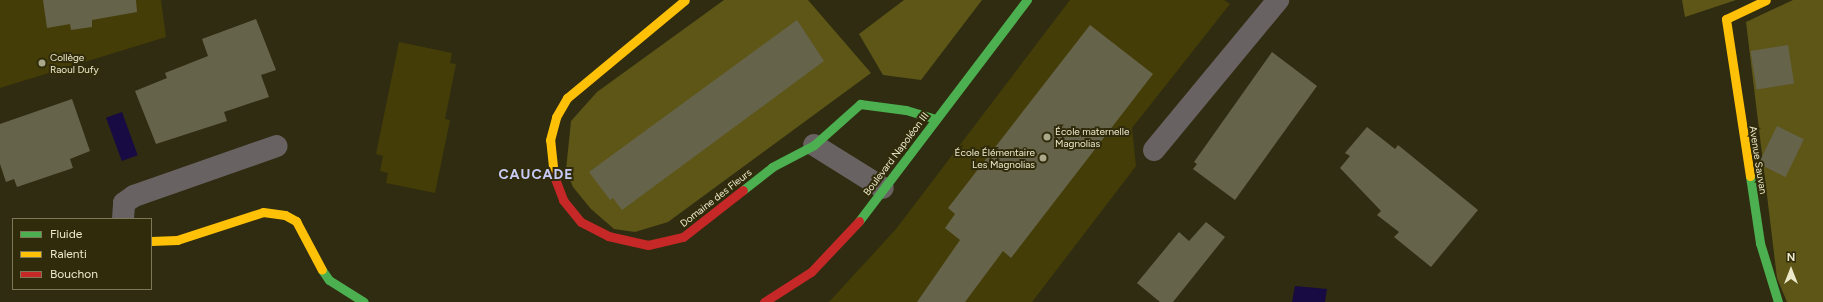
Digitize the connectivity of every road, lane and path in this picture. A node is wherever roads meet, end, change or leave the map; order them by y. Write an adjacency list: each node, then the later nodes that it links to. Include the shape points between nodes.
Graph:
1 (685, 0): 6 (street, Domaine des Fleurs, via 567,98 556,117 550,140 554,175 564,200 582,222 608,236 648,245 683,238 772,167)
2 (1027, 0): 5 (street, Boulevard Napoléon III)
3 (1278, 0): 8 (street)
4 (1766, 0): 14 (street, Avenue Sauvan, via 1726,19 1760,243)
5 (936, 119): 6 (street, Domaine des Fleurs, via 906,110 860,104); 9 (street, Boulevard Napoléon III)
6 (814, 145): 9 (street)
7 (277, 146): 10 (street, via 134,196 124,203)
8 (1154, 150)
9 (883, 188): 13 (street, Boulevard Napoléon III, via 849,234 811,272)
10 (123, 218)
11 (152, 241): 12 (street, via 177,240 263,212 285,215 296,221 329,280)
12 (364, 302)
13 (764, 302)
14 (1778, 302)

